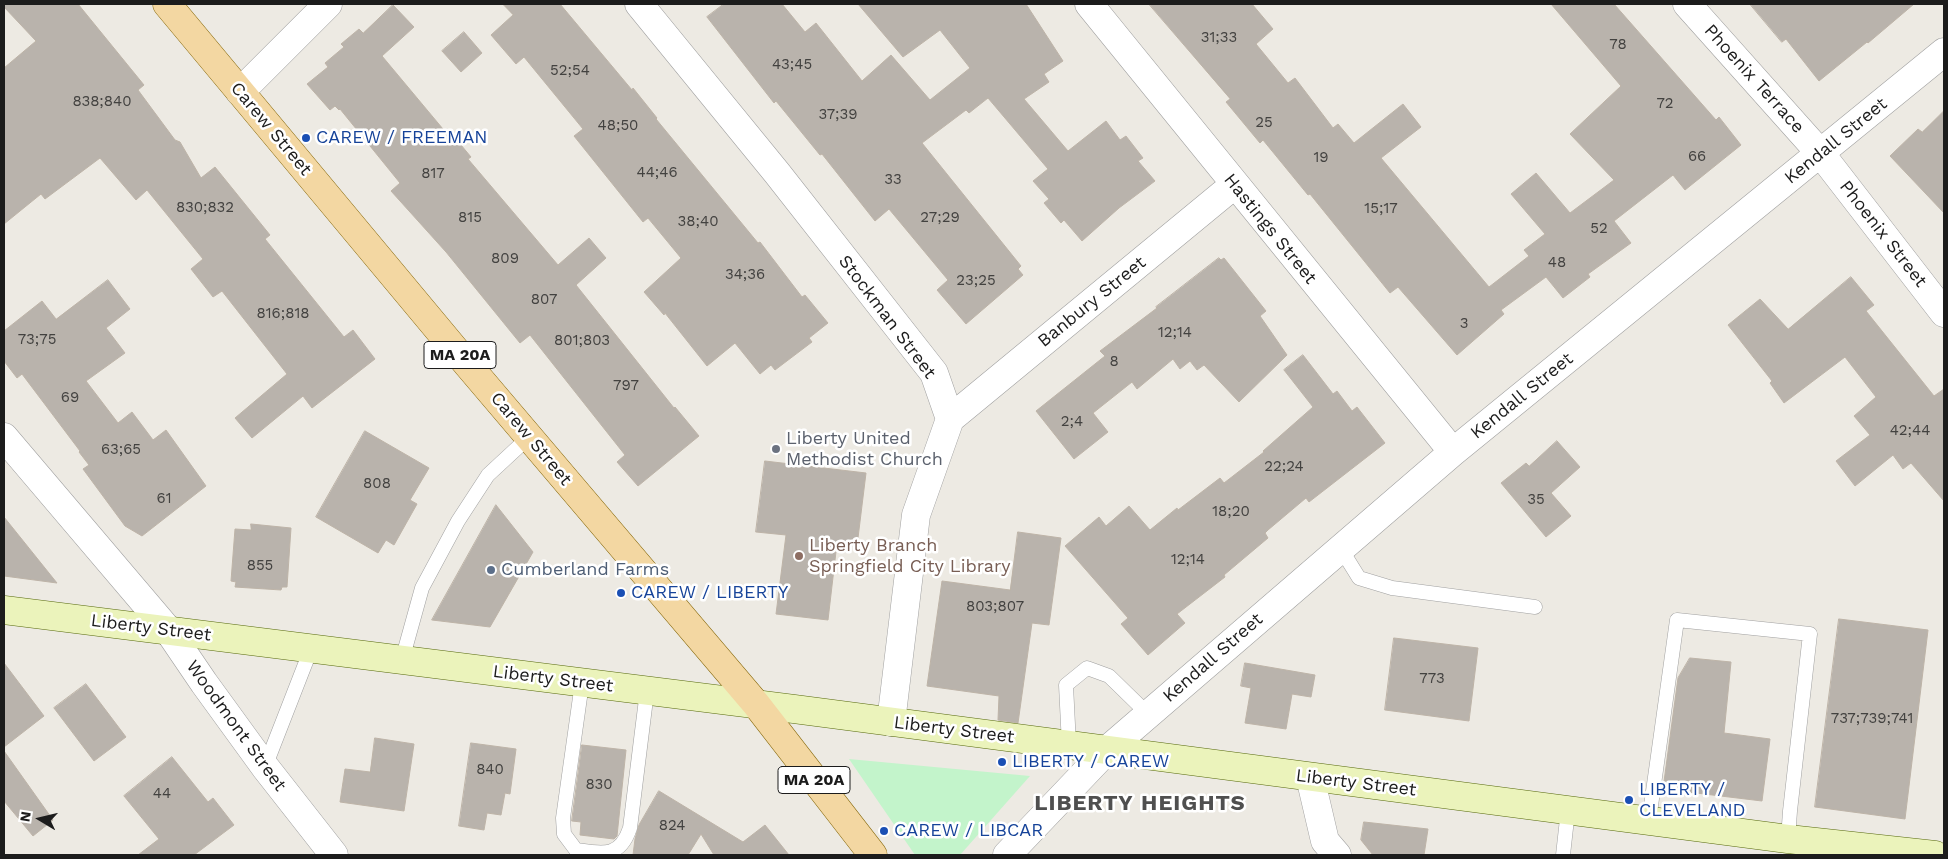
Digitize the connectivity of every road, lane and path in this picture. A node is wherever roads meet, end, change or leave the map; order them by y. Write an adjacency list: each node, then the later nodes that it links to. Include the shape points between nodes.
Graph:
1 (167, 4): 7 (main road, Carew Street / MA 20A)
2 (328, 4): 7 (street)
3 (639, 4): 11 (street, Stockman Street, via 783,180 934,374)
4 (1089, 4): 9 (street, Hastings Street)
5 (1687, 4): 8 (street, Phoenix Terrace)
6 (1944, 52): 8 (street, Kendall Street)
7 (240, 92): 13 (main road, Carew Street / MA 20A)
8 (1821, 154): 10 (street, Phoenix Street); 14 (street, Kendall Street)
9 (1234, 185): 11 (street, Banbury Street); 14 (street, Hastings Street)
10 (1944, 313)
11 (950, 419): 25 (street, via 916,515)
12 (4, 437): 18 (street, Woodmont Street)
13 (529, 437): 20 (lane, via 488,474 458,521 422,588); 23 (main road, Carew Street / MA 20A)
14 (1453, 452): 15 (street, Kendall Street)
15 (1341, 549): 16 (lane, via 1359,578 1370,582 1392,588); 24 (street, Kendall Street)
16 (1535, 607)
17 (4, 610): 18 (main road, Liberty Street)
18 (168, 630): 19 (main road, Liberty Street); 28 (street, Woodmont Street)
19 (311, 648): 20 (main road, Liberty Street); 28 (lane)
20 (402, 660): 21 (main road, Liberty Street)
21 (582, 683): 22 (main road, Liberty Street); 22 (lane, via 563,818 564,834 576,850 596,853 612,852 626,841)
22 (647, 690): 23 (main road, Liberty Street)
23 (756, 704): 25 (main road, Liberty Street); 35 (main road, Carew Street / MA 20A)
24 (1148, 714): 26 (lane, via 1109,676 1088,668 1066,685); 27 (street, Kendall Street)
25 (891, 722): 26 (main road, Liberty Street)
26 (1069, 745): 27 (main road, Liberty Street)
27 (1107, 750): 29 (main road, Liberty Street); 33 (street, Kendall Street)
28 (265, 767): 34 (street, Woodmont Street)
29 (1310, 777): 30 (main road, Liberty Street); 36 (street, via 1325,841)
30 (1568, 810): 31 (main road, Liberty Street); 37 (lane)
31 (1649, 820): 32 (main road, Liberty Street); 32 (lane, via 1677,620 1810,634 1790,811)
32 (1796, 847): 38 (main road, Liberty Street)
33 (1018, 851)
34 (334, 855)
35 (873, 855)
36 (1337, 855)
37 (1563, 855)
38 (1935, 855)

